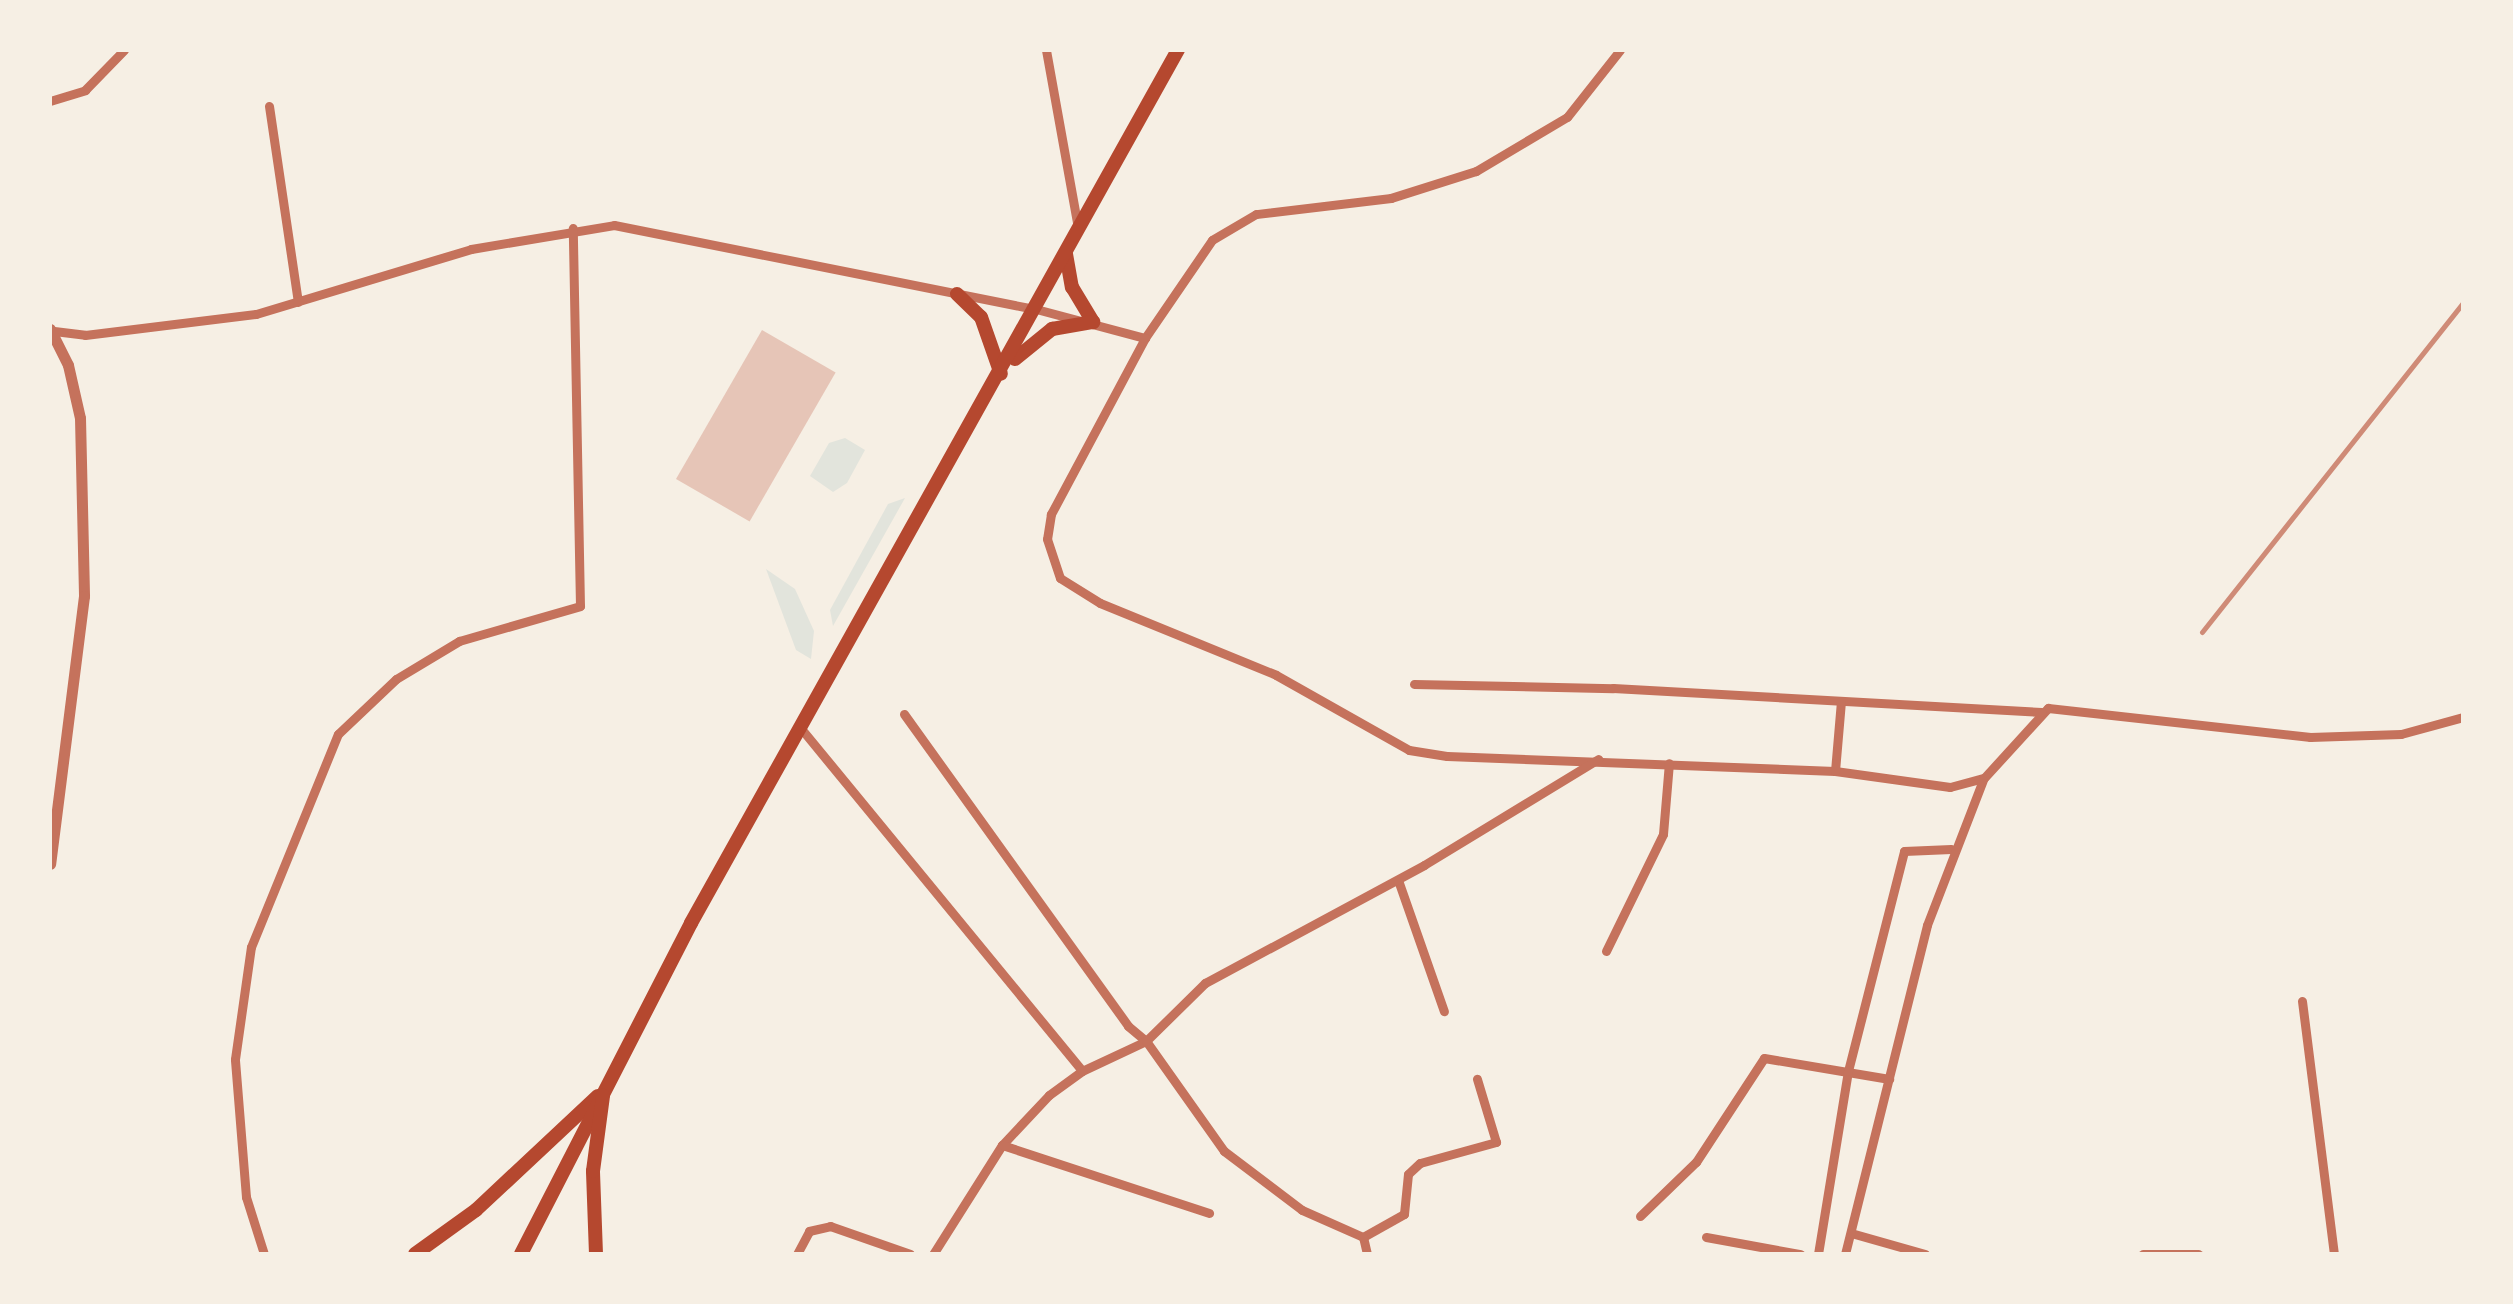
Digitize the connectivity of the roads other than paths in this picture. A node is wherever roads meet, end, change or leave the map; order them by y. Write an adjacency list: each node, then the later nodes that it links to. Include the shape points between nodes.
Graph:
1 (124, 50): 5 (street, via 84,90)
2 (1046, 50): 8 (street)
3 (1178, 50): 8 (main road)
4 (1620, 50): 15 (street, via 1558,124 1476,171 1391,198 1256,214 1231,226 1193,262)
5 (50, 101)
6 (269, 106): 11 (street)
7 (573, 228): 10 (street, via 614,225); 11 (street, via 471,249); 46 (street, via 580,606 459,641 396,679 338,734 251,947 238,1040 246,1198)
8 (1078, 228): 9 (main road)
9 (1066, 252): 12 (main road); 13 (main road, via 1072,288)
10 (957, 294): 12 (street); 16 (main road, via 982,318)
11 (298, 302): 14 (street, via 162,328)
12 (1036, 309): 13 (street); 16 (main road)
13 (1094, 322): 15 (street); 16 (main road, via 1052,329)
14 (52, 330): 28 (street, via 80,418 84,596)
15 (1145, 338): 23 (street, via 1051,514 1047,539 1060,578 1100,603 1258,667 1410,750)
16 (1001, 374): 22 (main road)
17 (1414, 684): 18 (street)
18 (1842, 701): 19 (street); 25 (street)
19 (2041, 712): 21 (street, via 2066,706 2310,736 2401,734); 26 (street)
20 (904, 714): 33 (street, via 1128,1026)
21 (2463, 718)
22 (799, 726): 34 (street); 38 (main road)
23 (1598, 759): 24 (street); 29 (street)
24 (1669, 762): 25 (street); 30 (street, via 1663,834)
25 (1835, 771): 26 (street, via 1950,787)
26 (1984, 778): 27 (street)
27 (1952, 849): 35 (street, via 1904,851); 37 (street)
28 (50, 864)
29 (1398, 880): 32 (street); 33 (street, via 1204,983)
30 (1606, 951)
31 (2302, 1001): 61 (street)
32 (1444, 1011)
33 (1146, 1041): 34 (street); 43 (street, via 1224,1151 1302,1210)
34 (1082, 1071): 39 (street)
35 (1848, 1071): 37 (street); 41 (street, via 1764,1058 1696,1162); 55 (street)
36 (1477, 1079): 43 (street, via 1496,1142 1420,1163 1408,1174 1404,1214)
37 (1889, 1079): 42 (street)
38 (603, 1093): 47 (main road, via 476,1210); 48 (main road); 49 (main road, via 593,1172)
39 (1002, 1146): 40 (street); 52 (street)
40 (1208, 1213)
41 (1640, 1216)
42 (1851, 1233): 45 (street); 56 (street)
43 (1363, 1237): 53 (street)
44 (1706, 1237): 54 (street)
45 (1892, 1245): 57 (street); 58 (street)
46 (264, 1254)
47 (415, 1254)
48 (521, 1254)
49 (596, 1254)
50 (797, 1254): 51 (street, via 809,1232 830,1226)
51 (910, 1254)
52 (934, 1254)
53 (1368, 1254)
54 (1800, 1254)
55 (1818, 1254)
56 (1845, 1254)
57 (1900, 1254)
58 (1925, 1254)
59 (2142, 1254): 60 (street)
60 (2198, 1254)
61 (2334, 1254)

